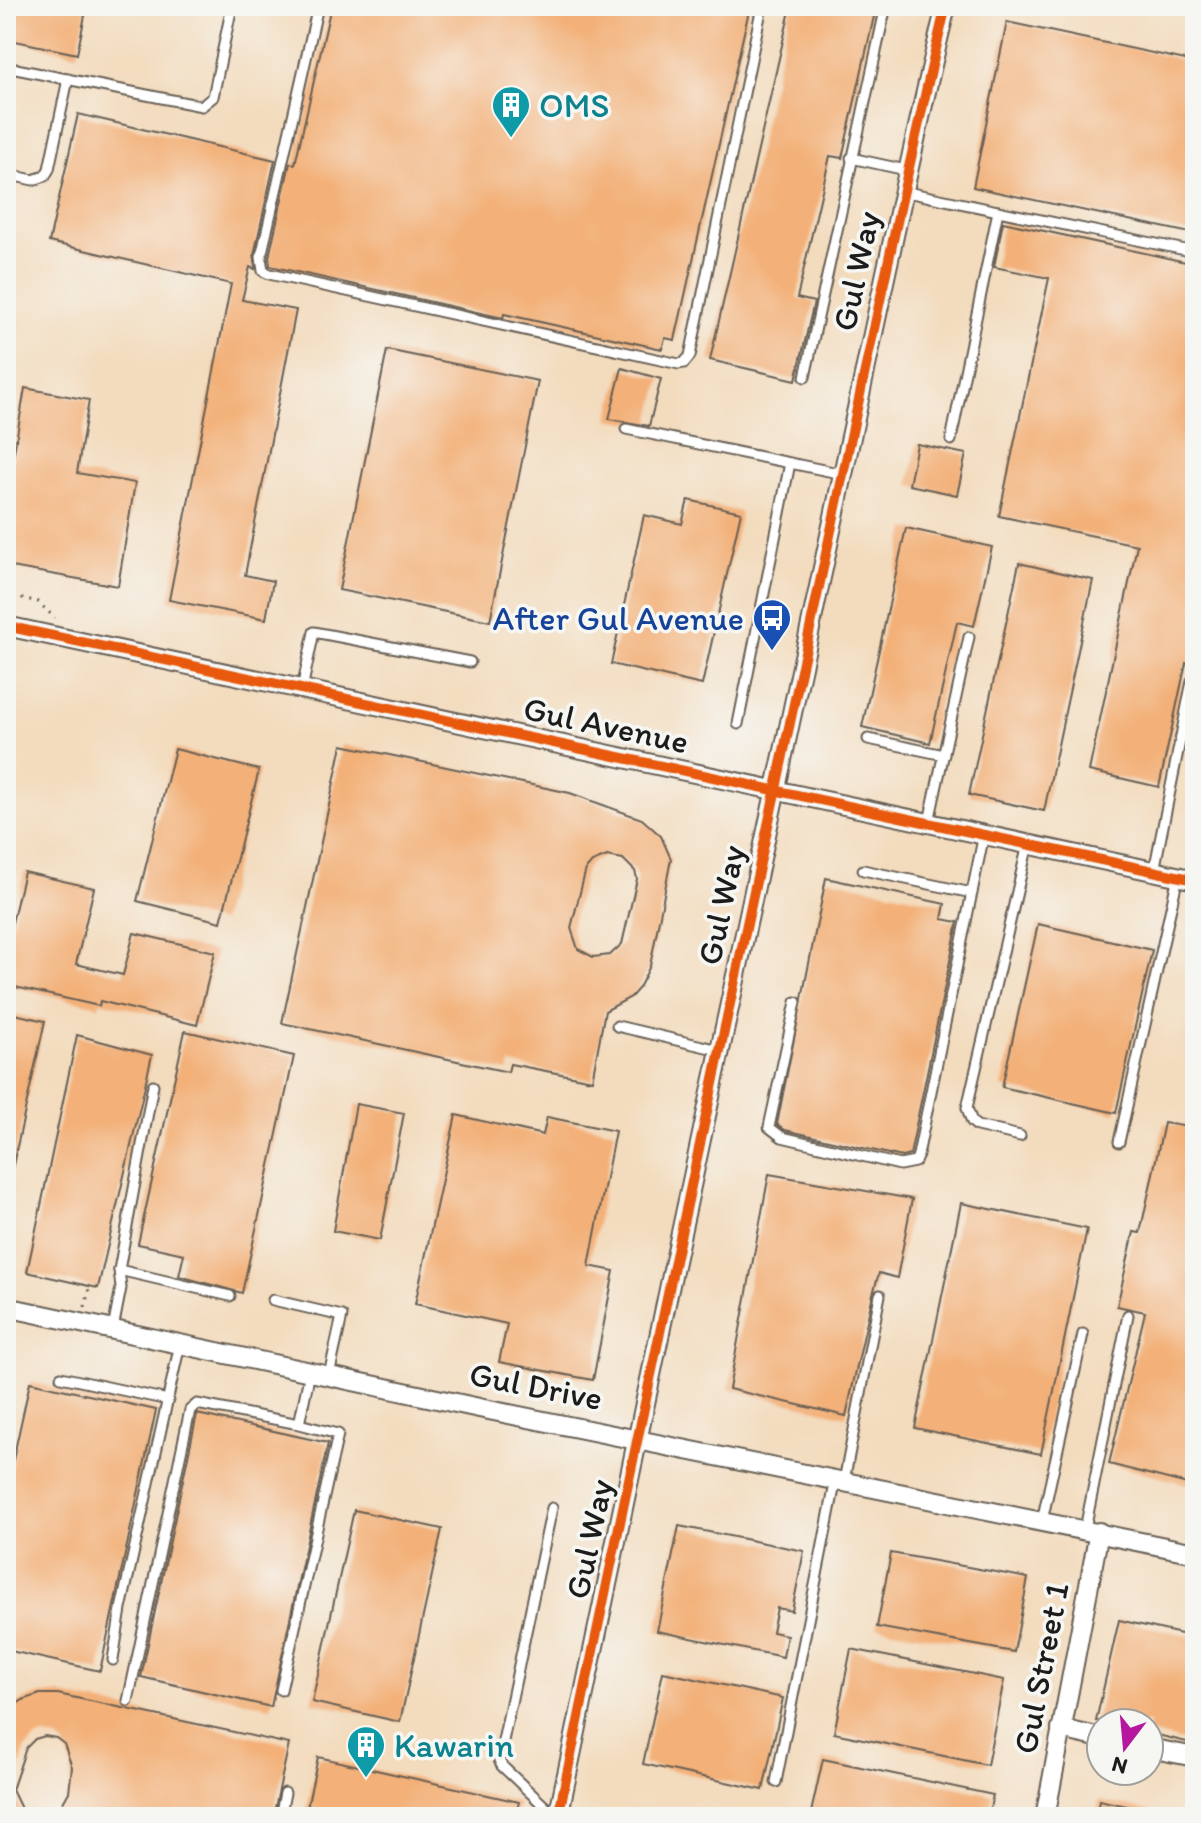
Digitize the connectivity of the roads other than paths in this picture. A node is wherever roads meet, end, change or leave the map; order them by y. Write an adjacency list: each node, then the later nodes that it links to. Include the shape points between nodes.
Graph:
1 (232, 6): 7 (lane, via 213,97 202,106)
2 (318, 6): 3 (lane, via 261,257 263,271 679,364 690,356)
3 (762, 6)
4 (946, 6): 9 (street, Gul Way)
5 (884, 15): 8 (lane)
6 (6, 67): 7 (lane)
7 (68, 79): 10 (lane, via 45,176 33,180)
8 (851, 158): 9 (lane); 14 (lane)
9 (906, 170): 11 (street, Gul Way)
10 (6, 174)
11 (902, 191): 12 (lane); 18 (street, Gul Way)
12 (998, 211): 13 (lane); 16 (lane)
13 (1195, 252)
14 (805, 377)
15 (626, 429): 17 (lane)
16 (951, 440)
17 (790, 463): 18 (lane); 24 (lane)
18 (843, 474): 27 (street, Gul Way)
19 (6, 626): 23 (street, Gul Avenue)
20 (969, 637): 26 (lane)
21 (470, 662): 23 (lane, via 314,632)
22 (1192, 681): 32 (lane)
23 (302, 689): 27 (street, Gul Avenue)
24 (738, 724)
25 (868, 739): 26 (lane)
26 (944, 755): 28 (lane)
27 (773, 789): 28 (street, Gul Avenue); 37 (street, Gul Way)
28 (929, 822): 29 (street, Gul Avenue)
29 (984, 834): 30 (street, Gul Avenue); 34 (lane)
30 (1028, 844): 32 (street, Gul Avenue); 39 (lane, via 967,1108 977,1126)
31 (863, 870): 34 (lane)
32 (1154, 871): 33 (street, Gul Avenue)
33 (1186, 878): 40 (lane)
34 (972, 893): 35 (lane, via 915,1162 900,1165 782,1137 769,1127)
35 (796, 1002)
36 (617, 1026): 37 (lane)
37 (719, 1050): 54 (street, Gul Way)
38 (153, 1085): 41 (lane)
39 (1020, 1136)
40 (1119, 1142)
41 (119, 1270): 43 (lane); 47 (lane)
42 (880, 1295): 55 (lane)
43 (230, 1296)
44 (273, 1300): 50 (lane, via 342,1316)
45 (6, 1307): 47 (street, Gul Drive)
46 (1128, 1315): 58 (lane)
47 (113, 1329): 49 (street, Gul Drive)
48 (1083, 1334): 57 (lane)
49 (180, 1344): 50 (street, Gul Drive); 52 (lane)
50 (319, 1373): 53 (lane); 54 (street, Gul Drive)
51 (61, 1377): 52 (lane)
52 (168, 1400): 60 (lane)
53 (299, 1424): 61 (lane, via 333,1431 338,1437); 62 (lane, via 193,1406)
54 (639, 1439): 55 (street, Gul Drive); 70 (street, Gul Way)
55 (840, 1480): 57 (street, Gul Drive); 67 (lane)
56 (552, 1508): 70 (lane, via 499,1760)
57 (1042, 1521): 58 (street, Gul Drive)
58 (1092, 1530): 59 (street, Gul Drive); 63 (street, Gul Street 1)
59 (1195, 1553)
60 (113, 1660)
61 (281, 1690)
62 (128, 1701)
63 (1061, 1729): 64 (street); 71 (street, Gul Street 1)
64 (1085, 1734)
65 (1165, 1751): 66 (street)
66 (1195, 1757)
67 (776, 1782)
68 (285, 1793): 69 (lane)
69 (280, 1817)
70 (557, 1817)
71 (1045, 1817)

